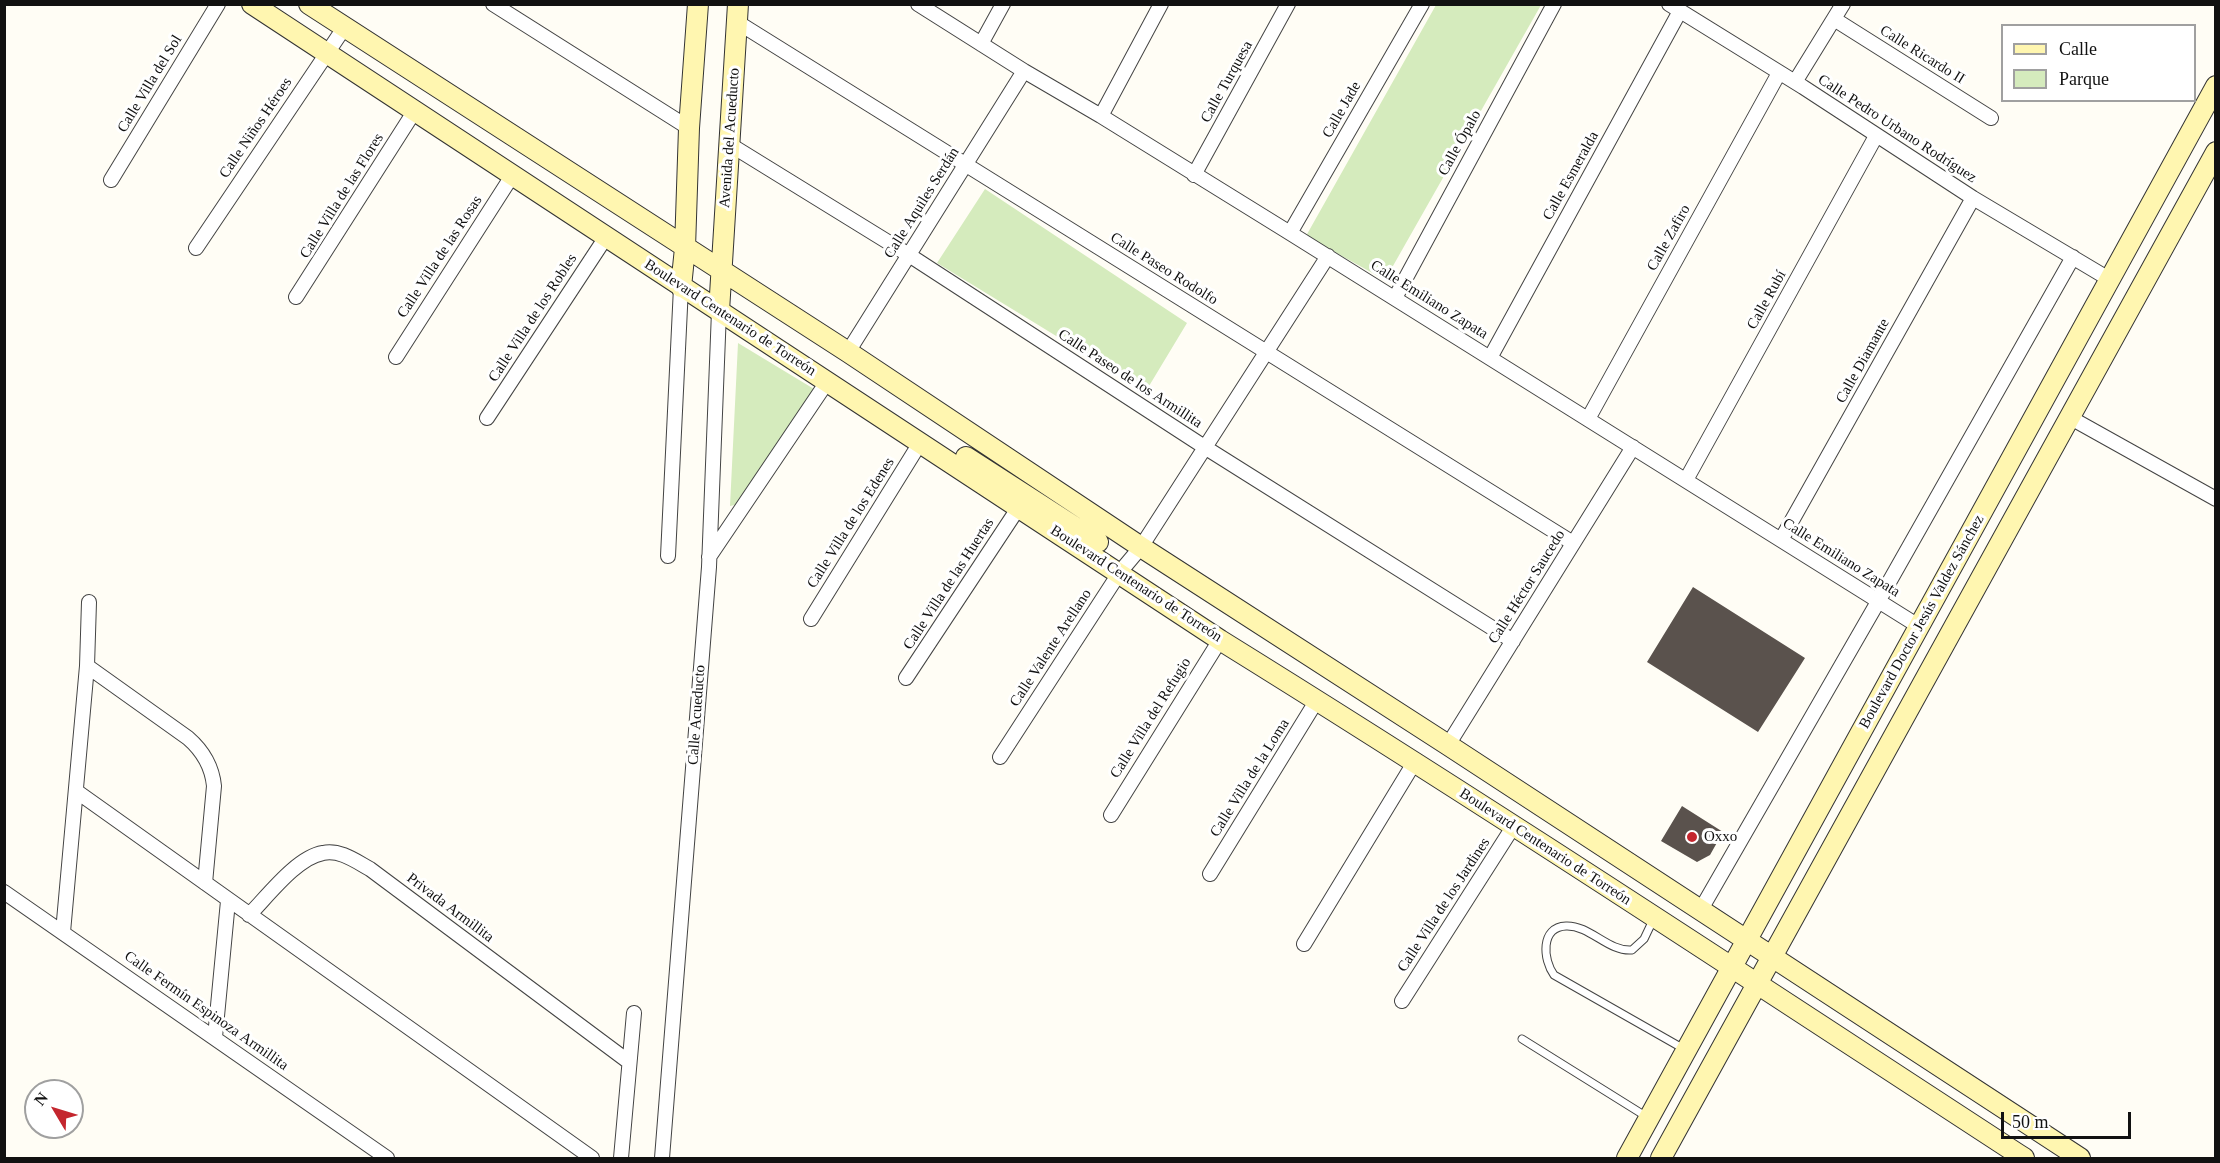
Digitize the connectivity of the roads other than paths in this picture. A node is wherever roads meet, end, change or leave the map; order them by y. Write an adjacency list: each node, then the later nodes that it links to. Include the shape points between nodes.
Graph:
1 (218, 4): 33 (street, Calle Villa del Sol)
2 (252, 4): 18 (street, Boulevard Centenario de Torreón)
3 (493, 4): 26 (street)
4 (698, 4): 26 (street)
5 (918, 4): 17 (street, Calle Emiliano Zapata)
6 (1003, 4): 17 (street)
7 (1161, 4): 24 (street)
8 (1288, 4): 31 (street, Calle Turquesa)
9 (1422, 4): 35 (street, Calle Jade)
10 (1554, 4): 46 (street, Calle Ópalo)
11 (1843, 4): 15 (street)
12 (319, 7): 16 (street, Boulevard Centenario de Torreón)
13 (1675, 8): 20 (street, Calle Pedro Urbano Rodríguez); 51 (street, Calle Esmeralda)
14 (738, 13): 28 (street, Avenida del Acueducto); 30 (street, Calle Paseo Rodolfo)
15 (1834, 19): 21 (street); 25 (street, Calle Ricardo II)
16 (344, 28): 18 (street, Calle Niños Héroes); 38 (street, Boulevard Centenario de Torreón)
17 (981, 44): 19 (street, Calle Emiliano Zapata)
18 (327, 54): 23 (street, Boulevard Centenario de Torreón); 37 (street, Calle Niños Héroes)
19 (1024, 71): 24 (street, Calle Emiliano Zapata); 30 (street, Calle Aquiles Serdán)
20 (1779, 73): 21 (street, Calle Pedro Urbano Rodríguez); 55 (street, Calle Zafiro)
21 (1795, 82): 27 (street, Calle Pedro Urbano Rodríguez)
22 (2216, 86): 43 (street, Boulevard Doctor Jesús Valdez Sánchez)
23 (414, 112): 32 (street, Boulevard Centenario de Torreón); 45 (street, Calle Villa de las Flores)
24 (1101, 116): 31 (street, Calle Emiliano Zapata)
25 (1991, 118)
26 (688, 128): 38 (street)
27 (1876, 136): 34 (street, Calle Pedro Urbano Rodríguez); 59 (street, Calle Rubí)
28 (729, 144): 39 (street, Calle Paseo de los Armillita); 42 (street, Avenida del Acueducto)
29 (2216, 152): 53 (street, Boulevard Doctor Jesús Valdez Sánchez)
30 (966, 165): 39 (street, Calle Aquiles Serdán); 49 (street, Calle Paseo Rodolfo)
31 (1194, 174): 35 (street, Calle Emiliano Zapata)
32 (512, 176): 36 (street, Boulevard Centenario de Torreón); 50 (street, Calle Villa de las Rosas)
33 (111, 180)
34 (1973, 198): 41 (street, Calle Pedro Urbano Rodríguez); 62 (street, Calle Diamante)
35 (1290, 233): 40 (street, Calle Emiliano Zapata)
36 (606, 237): 44 (street, Boulevard Centenario de Torreón); 54 (street, Calle Villa de los Robles)
37 (196, 248)
38 (685, 248): 42 (street, Boulevard Centenario de Torreón); 44 (street)
39 (909, 255): 48 (street, Calle Aquiles Serdán); 58 (street, Calle Paseo de los Armillita)
40 (1328, 256): 46 (street, Calle Emiliano Zapata); 49 (street, Calle Valente Arellano)
41 (2073, 257): 43 (street, Calle Pedro Urbano Rodríguez); 68 (street)
42 (722, 271): 47 (street, Calle Acueducto); 48 (street, Boulevard Centenario de Torreón)
43 (2109, 279): 71 (street, Boulevard Doctor Jesús Valdez Sánchez)
44 (681, 287): 47 (street, Boulevard Centenario de Torreón); 65 (street)
45 (297, 297)
46 (1395, 298): 51 (street, Calle Emiliano Zapata)
47 (719, 311): 52 (street, Boulevard Centenario de Torreón); 66 (street, Calle Acueducto)
48 (848, 352): 64 (street, Boulevard Centenario de Torreón)
49 (1267, 353): 58 (street, Calle Valente Arellano); 63 (street, Calle Paseo Rodolfo)
50 (396, 357)
51 (1490, 357): 55 (street, Calle Emiliano Zapata)
52 (827, 382): 56 (street, Boulevard Centenario de Torreón); 66 (street)
53 (2069, 417): 60 (street); 93 (street, Boulevard Doctor Jesús Valdez Sánchez)
54 (487, 418)
55 (1588, 419): 57 (street, Calle Emiliano Zapata)
56 (926, 447): 61 (street, Boulevard Centenario de Torreón); 67 (street, via 946,444); 70 (street, Calle Villa de los Edenes)
57 (1633, 447): 59 (street, Calle Emiliano Zapata); 63 (street, Calle Héctor Saucedo)
58 (1206, 448): 64 (street, Calle Valente Arellano); 73 (street, Calle Paseo de los Armillita)
59 (1686, 480): 62 (street, Calle Emiliano Zapata)
60 (2216, 499)
61 (1019, 507): 67 (street, Boulevard Centenario de Torreón); 75 (street, Calle Villa de las Huertas)
62 (1781, 540): 68 (street, Calle Emiliano Zapata)
63 (1573, 543): 73 (street, Calle Héctor Saucedo)
64 (1141, 547): 67 (street, Calle Valente Arellano); 77 (street, Boulevard Centenario de Torreón)
65 (668, 556)
66 (709, 557): 106 (street, Calle Acueducto)
67 (1124, 567): 72 (street, Boulevard Centenario de Torreón); 78 (street, Calle Valente Arellano)
68 (1880, 600): 71 (street, Calle Emiliano Zapata); 87 (street)
69 (89, 602): 74 (street)
70 (811, 620)
71 (1920, 627): 91 (street, Boulevard Doctor Jesús Valdez Sánchez)
72 (1220, 640): 76 (street, Boulevard Centenario de Torreón); 81 (street, Calle Villa del Refugio)
73 (1513, 641): 77 (street, Calle Héctor Saucedo)
74 (87, 666): 80 (street); 84 (street, via 188,738 206,759 214,786)
75 (906, 678)
76 (1317, 700): 79 (street, Boulevard Centenario de Torreón); 83 (street, Calle Villa de la Loma)
77 (1448, 745): 87 (street, Boulevard Centenario de Torreón)
78 (1000, 757)
79 (1414, 763): 82 (street, Boulevard Centenario de Torreón); 92 (street)
80 (76, 791): 84 (street); 90 (street)
81 (1111, 815)
82 (1513, 827): 89 (street, Boulevard Centenario de Torreón); 96 (street, Calle Villa de los Jardines)
83 (1210, 874)
84 (205, 883): 86 (street)
85 (4, 892): 90 (street, Calle Fermín Espinoza Armillita)
86 (228, 901): 88 (street); 98 (street)
87 (1700, 911): 91 (street, Boulevard Centenario de Torreón)
88 (249, 915): 101 (street, Privada Armillita, via 310,858 324,852 348,857 370,869); 104 (street)
89 (1654, 918): 94 (street, Boulevard Centenario de Torreón); 100 (lane, via 1644,939 1632,950 1617,949 1573,926 1562,926 1548,939 1545,958 1554,975)
90 (63, 932): 98 (street, Calle Fermín Espinoza Armillita)
91 (1747, 941): 93 (street, Boulevard Centenario de Torreón); 94 (street, Boulevard Doctor Jesús Valdez Sánchez)
92 (1304, 944)
93 (1772, 958): 95 (street, Boulevard Doctor Jesús Valdez Sánchez); 110 (street, Boulevard Centenario de Torreón)
94 (1732, 968): 95 (street, Boulevard Centenario de Torreón); 100 (street, Boulevard Doctor Jesús Valdez Sánchez)
95 (1757, 984): 108 (street, Boulevard Doctor Jesús Valdez Sánchez); 109 (street, Boulevard Centenario de Torreón)
96 (1402, 1001)
97 (634, 1013): 101 (street)
98 (215, 1037): 103 (street, Calle Fermín Espinoza Armillita)
99 (1522, 1039): 102 (lane)
100 (1687, 1051): 102 (street, Boulevard Doctor Jesús Valdez Sánchez)
101 (629, 1062): 105 (street)
102 (1649, 1118): 107 (street, Boulevard Doctor Jesús Valdez Sánchez)
103 (387, 1158)
104 (592, 1158)
105 (621, 1158)
106 (662, 1158)
107 (1627, 1158)
108 (1661, 1158)
109 (2024, 1158)
110 (2080, 1158)

